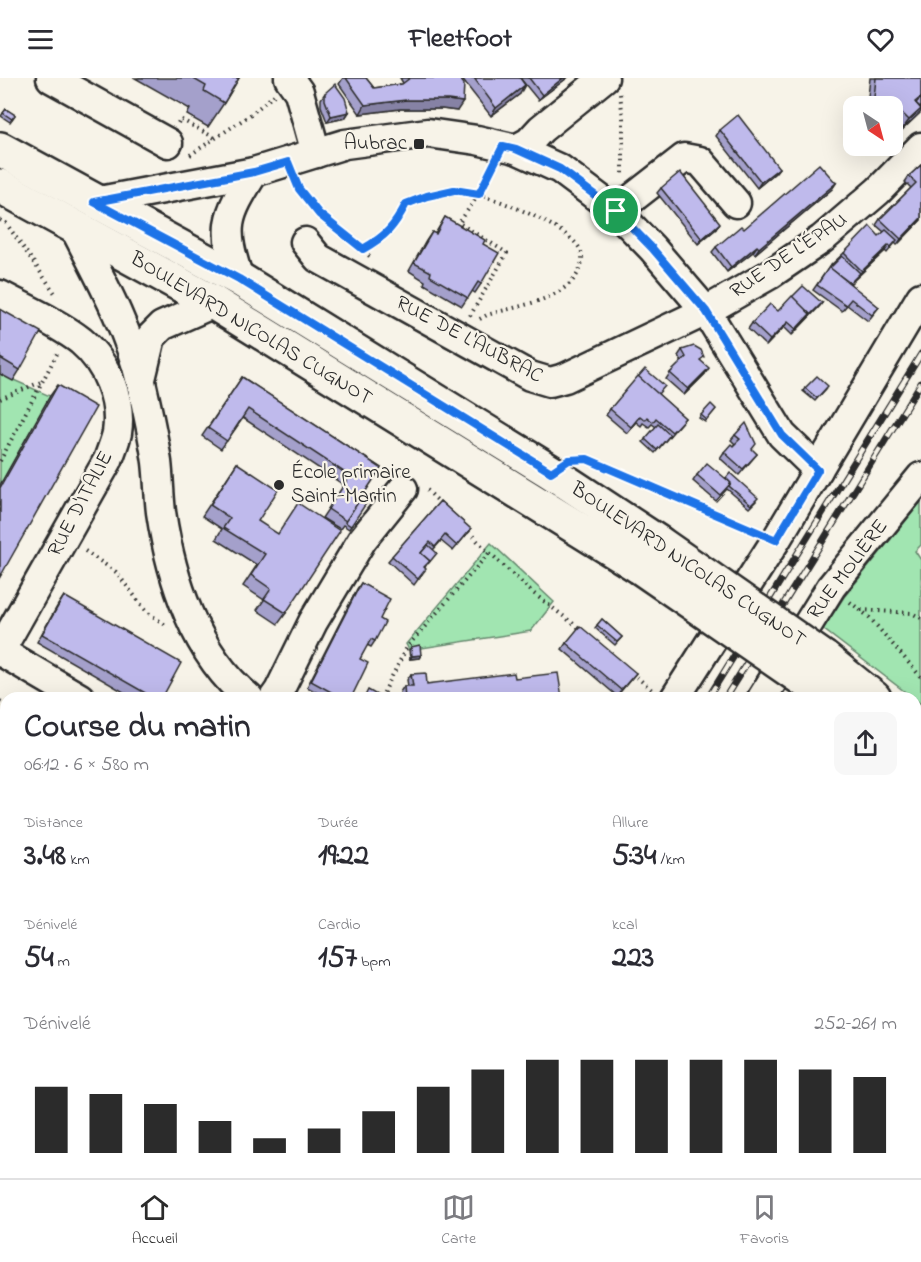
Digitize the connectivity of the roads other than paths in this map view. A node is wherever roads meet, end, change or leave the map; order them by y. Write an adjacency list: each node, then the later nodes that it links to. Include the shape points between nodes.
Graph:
1 (51, 78): 4 (street)
2 (299, 82): 8 (street)
3 (612, 83): 6 (street, via 541,129 529,142)
4 (168, 143)
5 (921, 147): 20 (street, RUE DE L'ÉPAU, via 822,239)
6 (509, 148): 8 (street, via 428,133 345,144); 13 (street, via 560,169)
7 (0, 149): 11 (main road, BOULEVARD NICOLAS CUGNOT)
8 (316, 153): 9 (street)
9 (254, 172): 11 (street); 16 (street, via 230,217 230,250)
10 (0, 186): 14 (main road, BOULEVARD NICOLAS CUGNOT)
11 (94, 202): 16 (main road, BOULEVARD NICOLAS CUGNOT)
12 (736, 203): 13 (street, via 700,161 684,158)
13 (616, 211): 20 (street)
14 (74, 227): 19 (main road, BOULEVARD NICOLAS CUGNOT); 21 (street, via 119,318)
15 (305, 242): 20 (street, RUE DE L'AUBRAC, via 318,258 458,330 530,376 550,382 591,367)
16 (239, 279): 25 (main road, BOULEVARD NICOLAS CUGNOT, via 551,472)
17 (0, 295): 26 (street, RUE D'ITALIE, via 81,341 107,375 118,420 108,460)
18 (921, 297): 22 (street)
19 (214, 303): 21 (street, via 162,326 151,337); 25 (main road, BOULEVARD NICOLAS CUGNOT)
20 (706, 311): 22 (street, via 782,435)
21 (141, 379): 29 (street, via 157,464 160,510 180,591 213,660)
22 (818, 470): 31 (street)
23 (921, 477): 32 (street, RUE MOLIÈRE, via 831,587)
24 (403, 489): 30 (street, via 362,540 313,622)
25 (650, 555): 27 (main road, BOULEVARD NICOLAS CUGNOT, bridge)
26 (0, 651): 28 (street)
27 (818, 678): 33 (main road, BOULEVARD NICOLAS CUGNOT)
28 (70, 692)
29 (242, 692)
30 (279, 692)
31 (679, 692)
32 (766, 692)
33 (857, 692)

